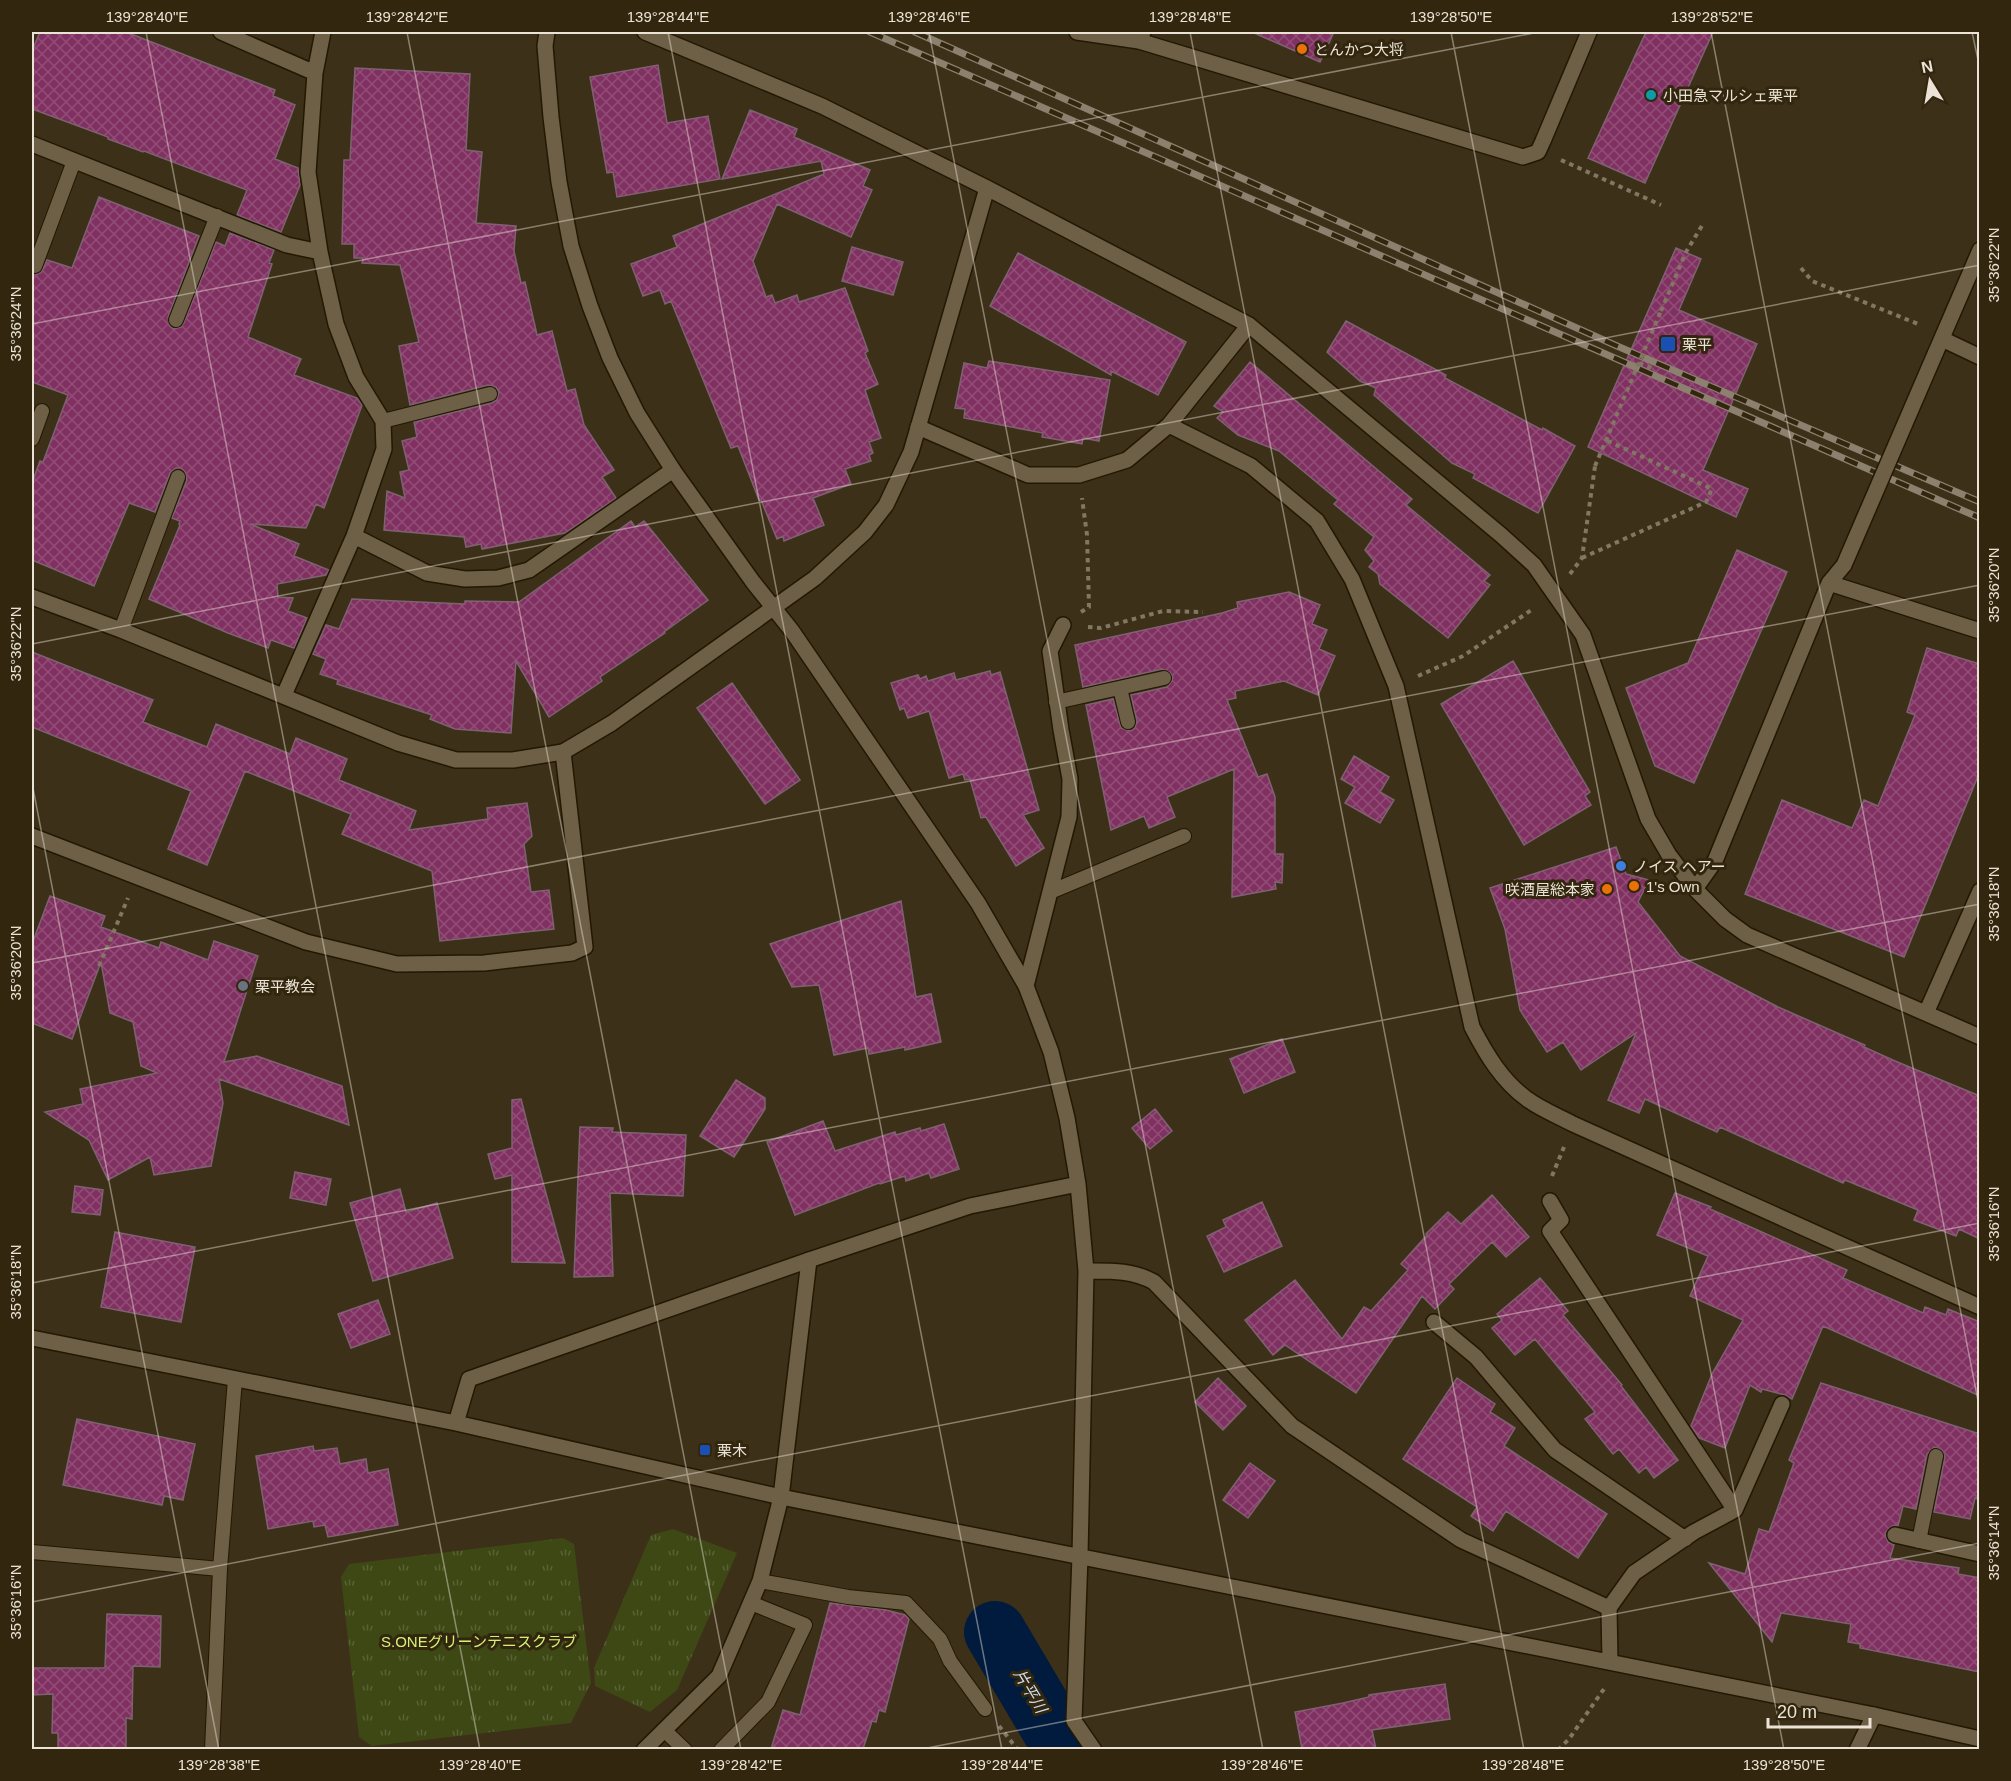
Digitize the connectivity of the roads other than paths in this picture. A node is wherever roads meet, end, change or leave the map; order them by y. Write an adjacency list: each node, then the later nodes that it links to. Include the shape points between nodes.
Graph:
1 (221, 32): 8 (street)
2 (323, 32): 8 (street)
3 (547, 32): 26 (street, via 551,117 571,246 610,358 637,413)
4 (645, 32): 11 (street, via 822,106)
5 (1077, 32): 7 (street)
6 (1589, 32): 7 (street, via 1538,152 1523,157)
7 (1141, 36)
8 (315, 73): 14 (street, via 308,172)
9 (32, 144): 10 (street)
10 (74, 161): 12 (street); 15 (lane)
11 (987, 188): 17 (street); 24 (street)
12 (217, 216): 14 (street, via 287,245); 16 (lane)
13 (1980, 250): 18 (street)
14 (320, 252): 22 (street, via 336,324 356,377)
15 (35, 266)
16 (176, 320)
17 (1249, 325): 23 (street); 43 (street, via 1534,565 1583,635 1648,819)
18 (1942, 339): 19 (street); 29 (street, bridge, via 1844,565)
19 (1980, 357)
20 (490, 394): 22 (lane)
21 (42, 411): 25 (lane)
22 (383, 421): 28 (street, via 384,450)
23 (1169, 425): 24 (street, via 1126,460 1079,476 1028,475); 53 (street, via 1251,466 1317,520 1352,579 1396,686 1472,1027 1488,1057 1508,1082 1527,1099 1572,1124)
24 (918, 427): 31 (street, via 901,476 886,505 865,532 815,578)
25 (32, 439)
26 (673, 470): 28 (street, via 529,570 498,578 465,579 427,573); 31 (street)
27 (178, 477): 33 (lane)
28 (354, 536): 37 (street)
29 (1829, 583): 34 (street); 43 (street, via 1715,861)
30 (32, 597): 33 (street)
31 (772, 607): 40 (street, via 612,723); 46 (street, via 947,856)
32 (1063, 624): 38 (street, via 1050,651)
33 (121, 630): 37 (street)
34 (1980, 631)
35 (1164, 678): 36 (lane)
36 (1120, 688): 38 (lane); 39 (lane)
37 (284, 695): 40 (street, via 398,743 456,760 513,760)
38 (1056, 702): 45 (street, via 1070,788 1069,817)
39 (1128, 722)
40 (563, 752): 41 (street, via 585,947 572,954 484,963 397,964 306,942)
41 (32, 836)
42 (1184, 836): 45 (lane)
43 (1695, 889): 47 (street, via 1747,935)
44 (1980, 891): 47 (street)
45 (1050, 892): 46 (street)
46 (1026, 987): 49 (street, via 1051,1052)
47 (1926, 1013): 48 (street)
48 (1980, 1037)
49 (1077, 1184): 51 (street, via 970,1206); 52 (street)
50 (1550, 1201): 61 (street, via 1561,1220 1551,1231)
51 (809, 1260): 58 (street, via 469,1379); 60 (street)
52 (1086, 1271): 67 (street); 71 (street, via 1121,1271 1154,1282 1292,1426 1461,1540)
53 (1980, 1307)
54 (1434, 1322): 63 (street, via 1476,1357 1555,1449)
55 (32, 1338): 56 (street)
56 (235, 1379): 58 (street); 68 (lane)
57 (1782, 1404): 61 (street)
58 (456, 1423): 60 (street)
59 (1936, 1456): 64 (lane)
60 (781, 1497): 67 (street); 69 (street)
61 (1735, 1510): 63 (street)
62 (1895, 1535): 64 (street)
63 (1684, 1539): 71 (street, via 1634,1573)
64 (1919, 1541): 66 (street)
65 (32, 1552): 68 (lane)
66 (1980, 1554)
67 (1080, 1556): 72 (street); 81 (street, via 1074,1721)
68 (220, 1569): 77 (lane)
69 (760, 1581): 70 (street); 73 (lane, via 906,1603 940,1638 950,1661)
70 (751, 1603): 75 (street, via 719,1676); 80 (lane, via 805,1624 768,1702)
71 (1609, 1608): 72 (street)
72 (1610, 1662): 74 (street)
73 (985, 1708)
74 (1874, 1715): 76 (street); 82 (street)
75 (664, 1730): 78 (street); 79 (lane)
76 (1980, 1739)
77 (212, 1749)
78 (644, 1749)
79 (685, 1749)
80 (721, 1749)
81 (1094, 1749)
82 (1857, 1749)

